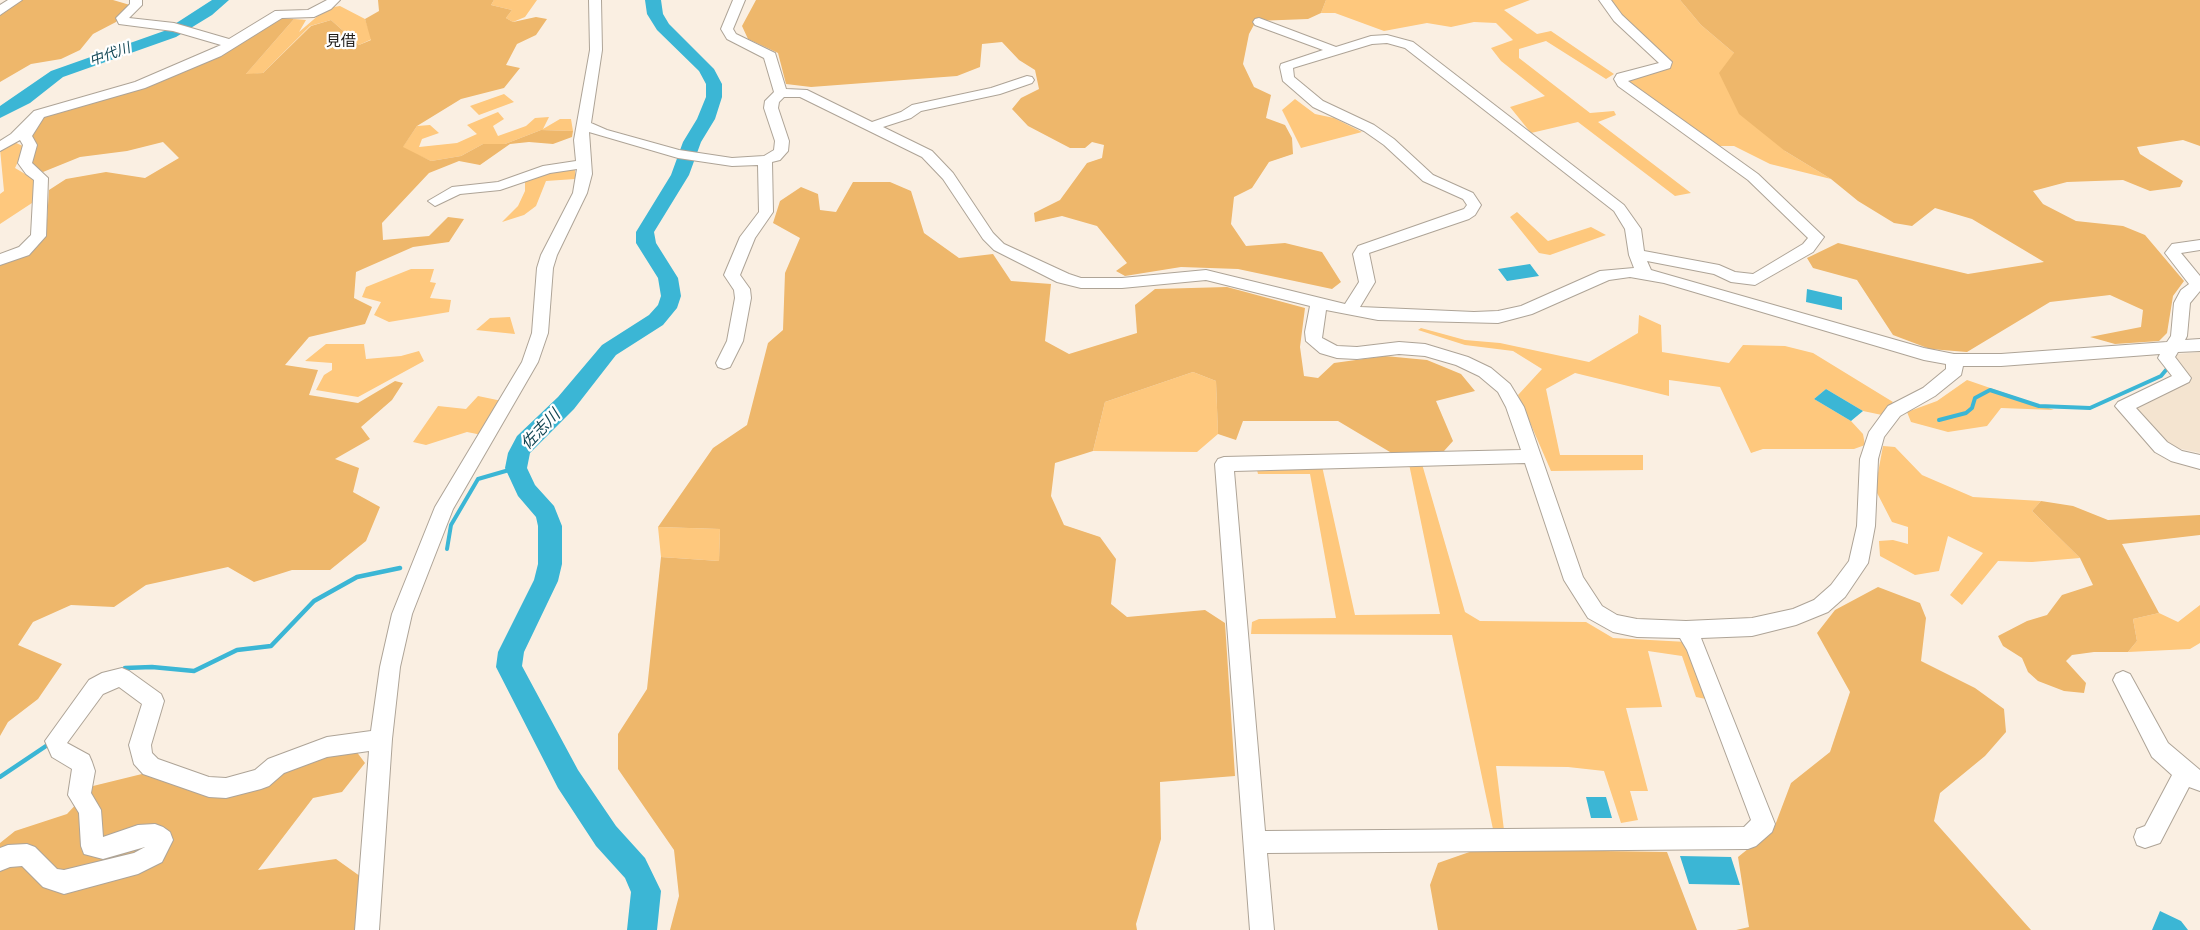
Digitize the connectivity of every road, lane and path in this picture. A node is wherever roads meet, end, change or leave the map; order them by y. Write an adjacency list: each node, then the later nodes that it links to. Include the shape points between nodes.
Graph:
1 (16, 0): 8 (street)
2 (136, 0): 11 (street, via 123,21 180,29)
3 (322, 0): 9 (street)
4 (334, 0): 9 (street)
5 (595, 0): 16 (street, via 596,50)
6 (739, 0): 14 (street, via 727,28 731,36 770,56)
7 (1605, 0): 23 (street, via 1618,18 1666,62 1622,77 1623,83 1753,177 1816,237 1809,248 1755,280)
8 (0, 11)
9 (310, 14): 11 (street, via 279,14)
10 (1259, 22): 12 (street)
11 (232, 44): 15 (street, via 140,85)
12 (1333, 50): 23 (street, via 1371,40 1387,39 1409,45 1619,208 1633,229); 28 (street, via 1286,67 1288,78 1318,104 1369,128 1428,178 1468,196 1474,204 1464,216 1363,250 1360,254 1367,282)
13 (1027, 80): 17 (street, via 917,108)
14 (781, 93): 17 (street, via 802,93); 19 (street, via 772,101 771,108 782,141 781,151)
15 (39, 114): 18 (street); 24 (street, via 26,136 30,145 25,163 41,178 38,236 24,251)
16 (584, 124): 19 (street, via 602,133 678,154 732,162); 20 (street)
17 (871, 127): 27 (street, via 915,147 936,162 999,247 1063,278 1100,284 1206,276)
18 (0, 147)
19 (765, 160): 32 (street, via 766,212 748,237 732,274 743,298 735,341)
20 (584, 164): 21 (street, via 548,169 500,186 457,190); 37 (street, via 580,193 545,268 540,333 530,362 444,507 402,614 390,667)
21 (435, 201)
22 (2200, 245): 26 (street, via 2177,248 2173,253)
23 (1637, 255): 25 (street)
24 (0, 260)
25 (1644, 273): 28 (street, via 1606,276 1526,310 1498,317); 31 (street)
26 (2199, 283): 30 (street, via 2182,303 2179,336)
27 (1319, 304): 28 (street); 33 (street, via 1314,341 1326,349 1425,350 1485,372 1504,388 1515,407)
28 (1351, 310)
29 (2200, 345): 30 (street)
30 (2171, 347): 31 (street); 34 (street, via 2166,358 2183,378 2124,406 2161,447)
31 (1954, 360): 35 (street, via 1954,371 1929,392 1894,411 1875,437 1869,459 1866,526 1858,563 1838,591 1821,606 1796,617 1752,627)
32 (724, 363)
33 (1533, 456): 35 (street, via 1574,580 1595,612 1613,623 1637,628); 40 (street, via 1224,464)
34 (2200, 462)
35 (1686, 630): 40 (street, via 1764,824 1748,838)
36 (2123, 680): 38 (street, via 2160,750)
37 (381, 739): 41 (street, via 327,747 276,766 261,780 226,788 209,787 151,767 142,757 140,745 154,701 122,677 109,678 96,687 56,741 60,750 81,762 84,771 79,795 90,810 92,846 103,848 155,834 162,840 154,854 138,863 64,882 51,879 27,855); 42 (street)
38 (2192, 777): 39 (street, via 2152,834)
39 (2145, 837)
40 (1254, 842): 43 (street)
41 (0, 860)
42 (367, 930)
43 (1262, 930)

